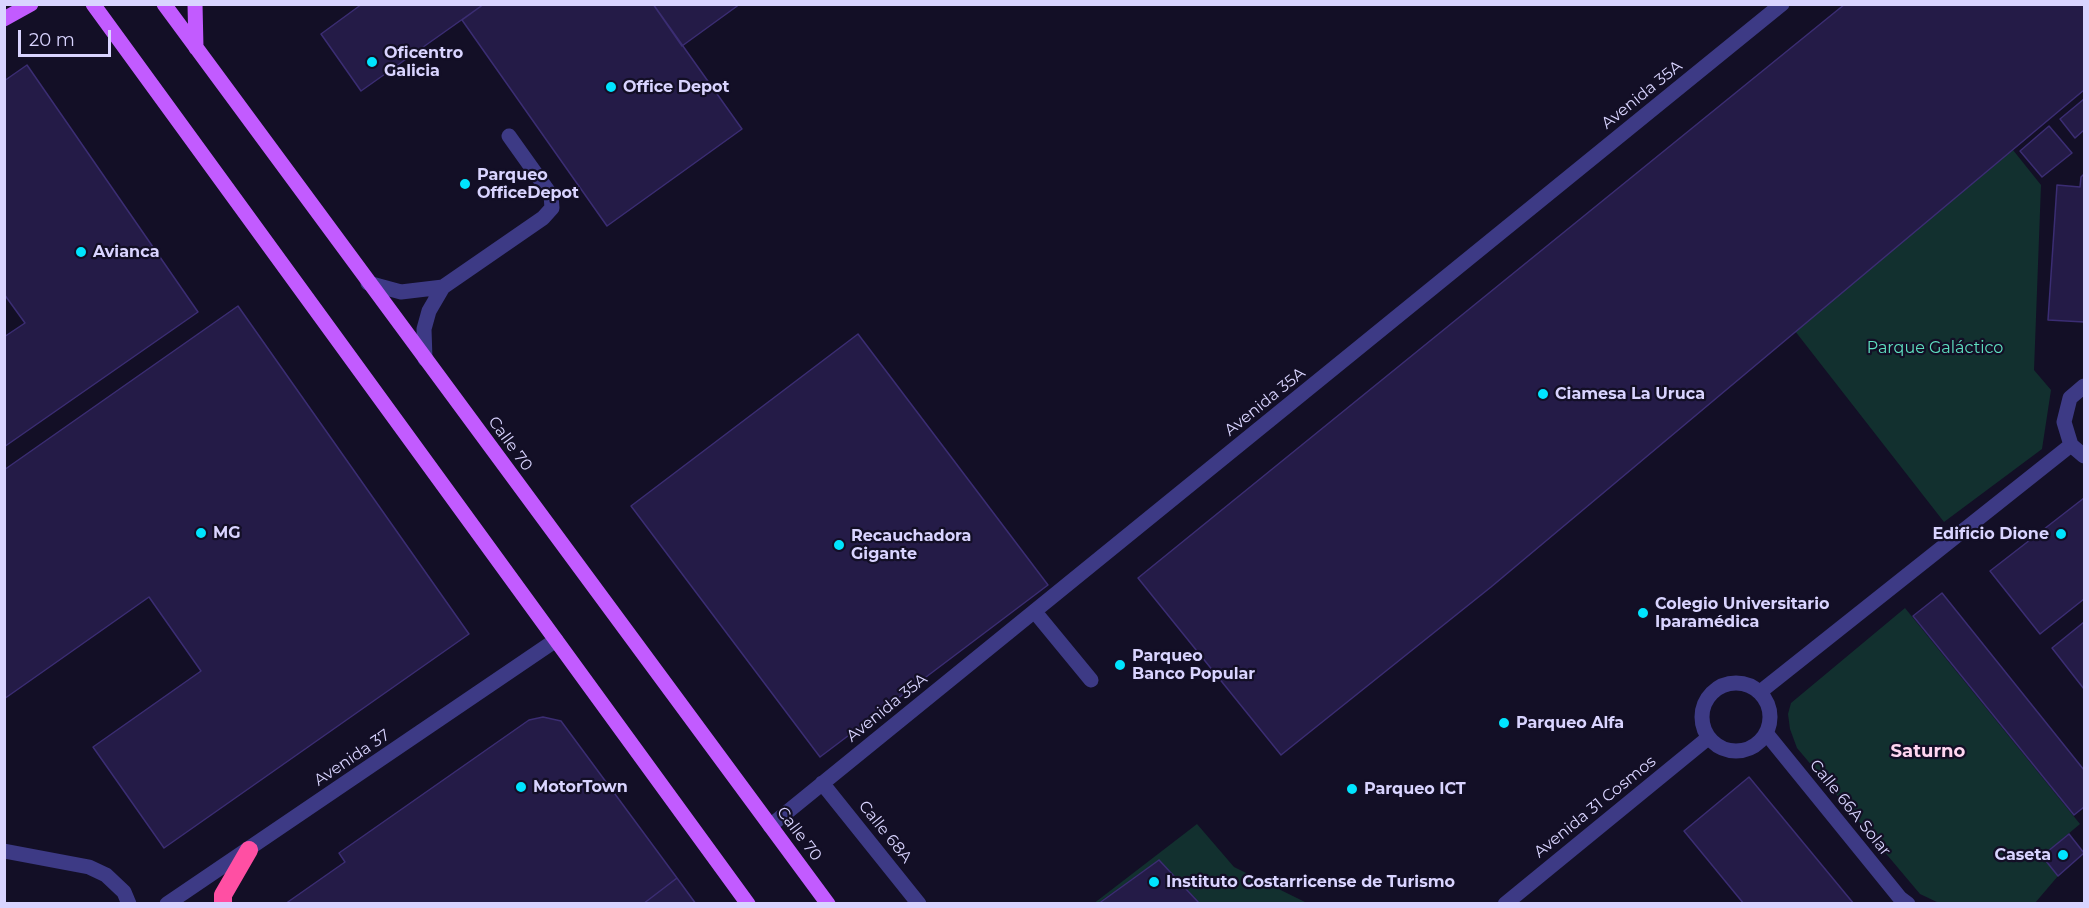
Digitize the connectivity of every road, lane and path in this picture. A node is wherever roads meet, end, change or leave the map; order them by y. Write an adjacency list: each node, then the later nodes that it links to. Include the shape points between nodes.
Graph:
1 (31, 4): 6 (main road)
2 (93, 4): 16 (main road)
3 (164, 4): 7 (main road, Calle 70)
4 (195, 4): 7 (main road)
5 (1782, 4): 15 (street, Avenida 35A)
6 (4, 19)
7 (196, 48): 9 (main road, Calle 70)
8 (509, 136): 10 (street, via 550,195 552,208 525,232)
9 (368, 282): 10 (street, via 401,292); 11 (main road, Calle 70)
10 (443, 286): 11 (street, via 426,320)
11 (425, 359): 22 (main road, Calle 70)
12 (2085, 386): 13 (street, via 2070,398 2065,410 2065,428)
13 (2071, 445): 14 (street); 18 (street)
14 (2085, 456)
15 (1035, 612): 17 (street); 21 (street, Avenida 35A)
16 (556, 640): 23 (street, Avenida 37); 28 (main road)
17 (1091, 680)
18 (1760, 692): 19 (street, via 1770,713); 20 (street, via 1740,683 1718,688 1710,695 1702,717)
19 (1766, 733): 20 (street, via 1757,744 1737,751 1726,750); 32 (street, Calle 66A Solar)
20 (1708, 738): 31 (street, Avenida 31 Cosmos)
21 (822, 783): 22 (street, Avenida 35A); 30 (street, Calle 68A)
22 (770, 826): 29 (main road, Calle 70)
23 (249, 850): 26 (street, Avenida 37); 27 (highway, via 223,895)
24 (4, 851): 25 (street, via 89,867 106,875 124,892)
25 (129, 903)
26 (167, 903)
27 (223, 903)
28 (748, 903)
29 (828, 903)
30 (919, 903)
31 (1504, 903)
32 (1908, 903)

